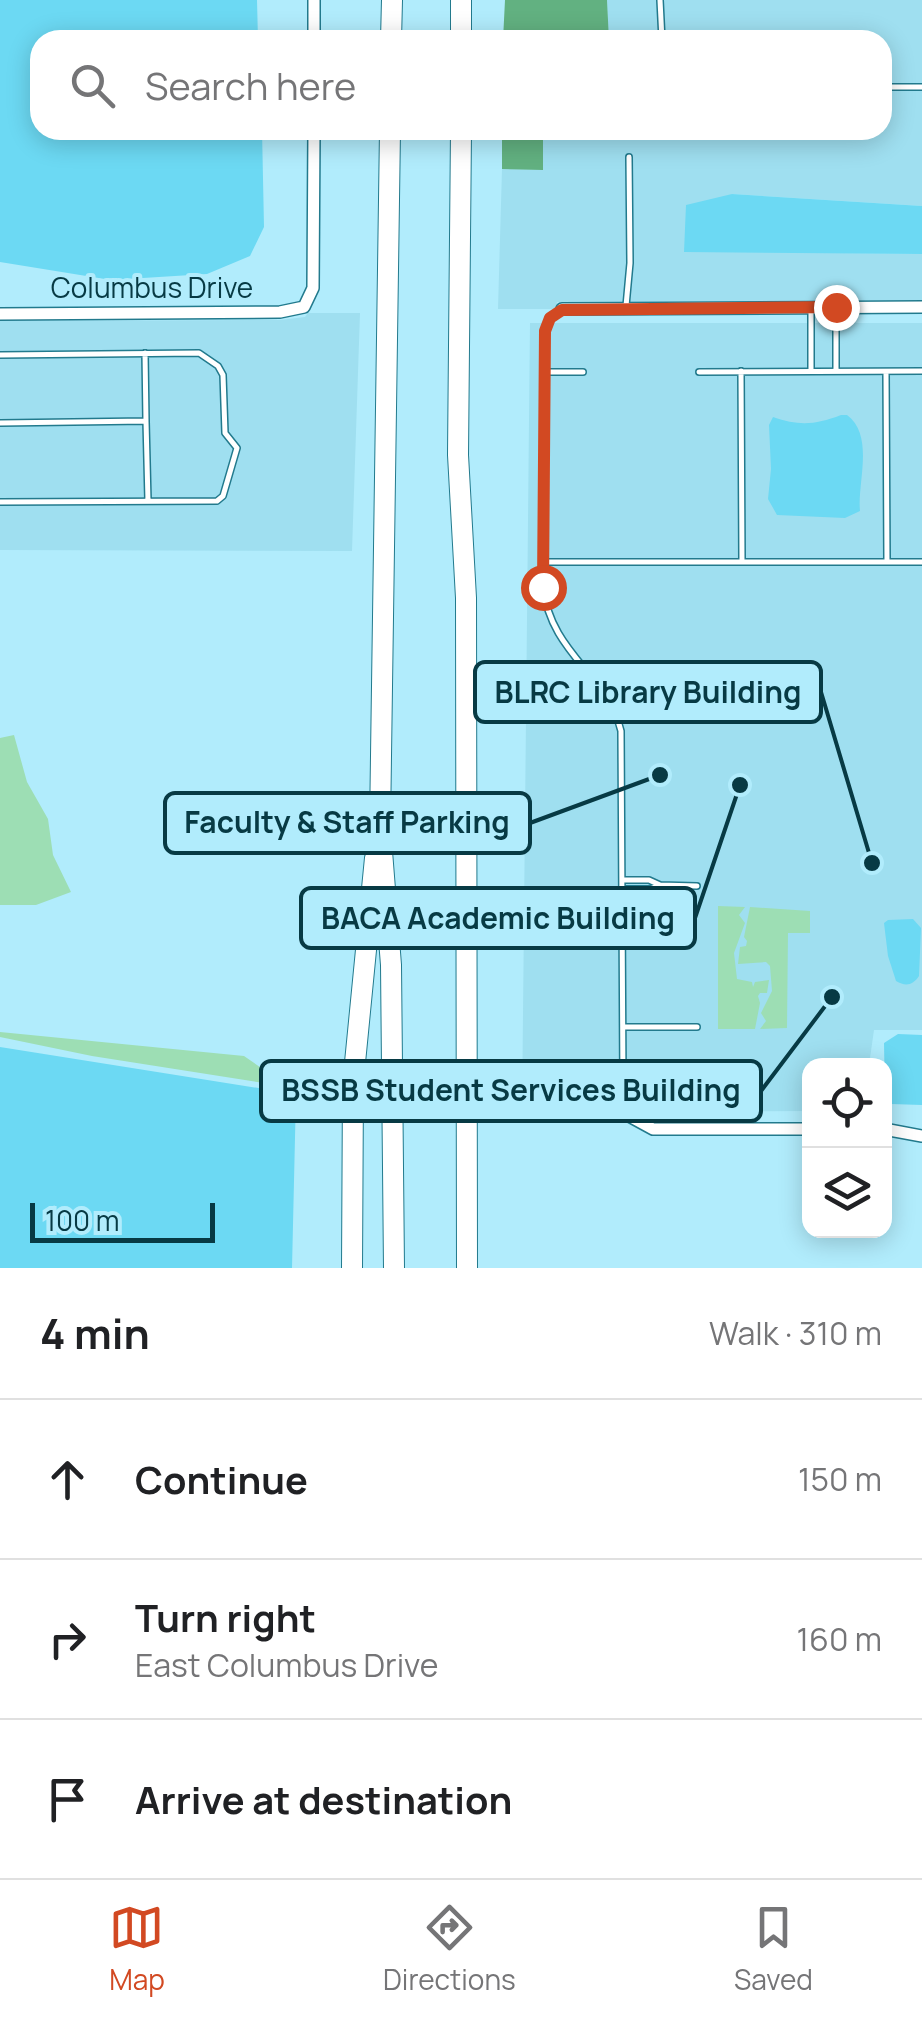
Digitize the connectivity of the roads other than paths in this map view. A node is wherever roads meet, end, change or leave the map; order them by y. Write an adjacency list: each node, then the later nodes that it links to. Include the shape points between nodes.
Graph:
1 (314, 0): 5 (street)
2 (392, 0): 6 (highway)
3 (461, 0): 7 (highway)
4 (660, 0): 8 (lane)
5 (314, 30)
6 (391, 30)
7 (461, 30)
8 (662, 30)
9 (892, 87): 10 (lane)
10 (922, 87)
11 (314, 140): 20 (street, Columbus Drive, via 313,288 304,307)
12 (390, 140): 39 (highway)
13 (462, 140): 52 (highway, via 458,456 466,598)
14 (629, 157): 18 (lane)
15 (836, 307): 16 (street); 17 (street); 24 (lane)
16 (922, 307)
17 (811, 308): 18 (street); 23 (lane)
18 (626, 309): 19 (street)
19 (562, 310): 26 (lane, via 546,324)
20 (0, 314)
21 (145, 353): 22 (lane); 31 (lane); 33 (lane, via 198,353 218,366 225,384 225,433 237,448 217,501)
22 (0, 355)
23 (810, 370): 24 (lane); 29 (lane)
24 (836, 371): 30 (lane)
25 (922, 371): 30 (lane)
26 (544, 372): 27 (lane); 35 (lane)
27 (583, 372)
28 (699, 372): 29 (lane)
29 (741, 372): 36 (lane)
30 (886, 372): 37 (lane)
31 (146, 421): 32 (lane); 33 (lane)
32 (0, 423)
33 (148, 501): 34 (lane)
34 (0, 502)
35 (543, 562): 36 (lane); 40 (lane, via 546,614 616,709)
36 (742, 562): 37 (lane)
37 (886, 562): 38 (lane)
38 (922, 562)
39 (380, 826): 50 (highway, via 353,1083); 51 (highway, via 391,965)
40 (622, 880): 41 (lane); 43 (lane)
41 (660, 885): 42 (lane); 43 (lane)
42 (697, 886)
43 (622, 889): 44 (lane)
44 (623, 1027): 45 (lane); 46 (lane)
45 (697, 1027)
46 (623, 1087): 47 (street, via 631,1118 653,1129)
47 (802, 1128)
48 (892, 1130): 49 (street)
49 (922, 1136)
50 (352, 1268)
51 (394, 1268)
52 (467, 1268)

